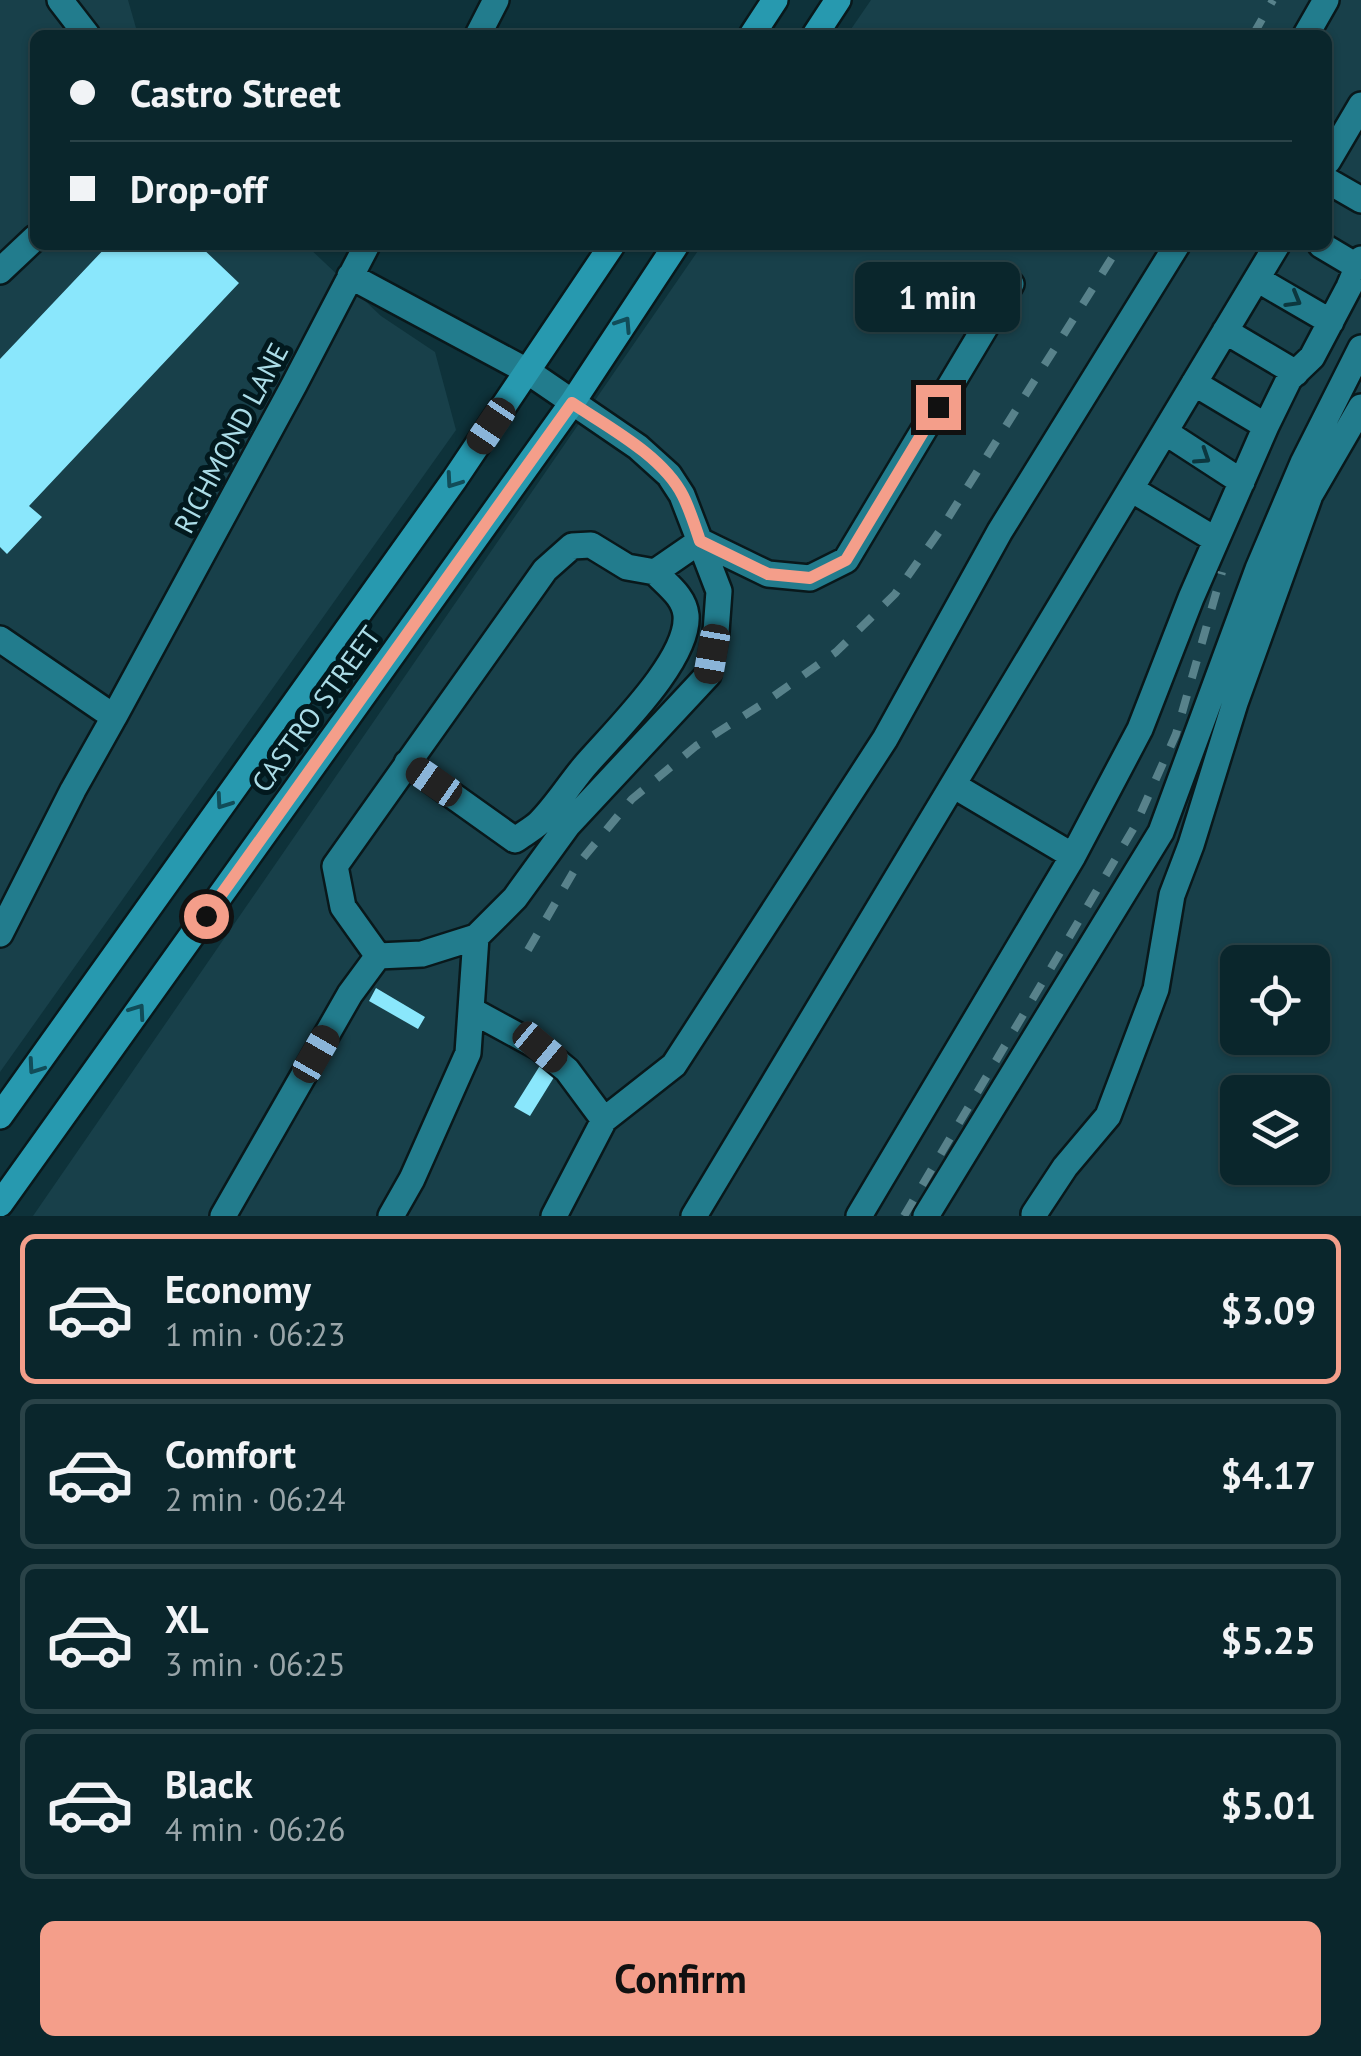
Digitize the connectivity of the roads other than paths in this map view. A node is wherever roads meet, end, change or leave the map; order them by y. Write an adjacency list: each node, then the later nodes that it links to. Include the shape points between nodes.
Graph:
1 (60, 0): 6 (street)
2 (496, 0): 7 (street)
3 (775, 0): 8 (main road)
4 (838, 0): 9 (main road)
5 (1326, 0): 10 (street)
6 (83, 30)
7 (481, 30)
8 (755, 30)
9 (818, 30)
10 (1309, 30)
11 (1357, 120): 12 (street)
12 (1332, 155)
13 (1332, 183): 14 (street)
14 (1361, 200)
15 (30, 243): 23 (street)
16 (364, 250): 24 (street, RICHMOND LANE)
17 (609, 250): 30 (main road, CASTRO STREET)
18 (673, 250): 33 (main road, CASTRO STREET, one-way to 18)
19 (1174, 250): 52 (street, via 1000,531 885,739 674,1065)
20 (1274, 250): 25 (street)
21 (1332, 250): 22 (street)
22 (1359, 262): 27 (street)
23 (0, 270)
24 (350, 276): 30 (street); 43 (street, RICHMOND LANE)
25 (1257, 278): 27 (street, one-way to 27); 28 (street)
26 (1010, 284): 40 (street, via 846,560 810,578 768,574)
27 (1331, 322): 31 (street)
28 (1225, 331): 31 (street); 32 (street)
29 (1361, 348): 60 (street, via 1258,568 1161,832)
30 (528, 371): 33 (street); 51 (main road, CASTRO STREET, one-way to 51)
31 (1296, 373): 35 (street)
32 (1194, 383): 35 (street); 36 (street)
33 (572, 403): 40 (street, via 669,476); 53 (main road, CASTRO STREET, one-way to 33)
34 (1361, 407): 54 (street, via 1310,495 1235,702 1172,895 1156,989 1108,1116)
35 (1266, 426): 37 (street)
36 (1165, 432): 37 (street, one-way to 37); 38 (street)
37 (1242, 482): 39 (street)
38 (1131, 489): 39 (street); 45 (street)
39 (1216, 540): 46 (street, via 1140,729)
40 (700, 541): 41 (street); 48 (street, via 719,591 708,676 568,825 515,898)
41 (655, 572): 44 (street, via 626,567 592,545 572,546 546,570); 44 (street, via 682,600 682,639 632,716 540,822 515,840)
42 (0, 640): 43 (street)
43 (114, 717): 47 (street, RICHMOND LANE)
44 (406, 763): 49 (street, via 334,866 344,907)
45 (952, 786): 46 (street); 58 (street)
46 (1074, 856): 59 (street)
47 (0, 934)
48 (476, 937): 49 (street, via 422,954); 50 (street)
49 (378, 956): 55 (street)
50 (471, 1010): 52 (street, via 540,1047 567,1070); 56 (street, via 468,1054)
51 (0, 1116)
52 (604, 1120): 57 (street)
53 (0, 1204)
54 (1034, 1214)
55 (223, 1216)
56 (391, 1216)
57 (554, 1216)
58 (694, 1216)
59 (860, 1216)
60 (926, 1216)

